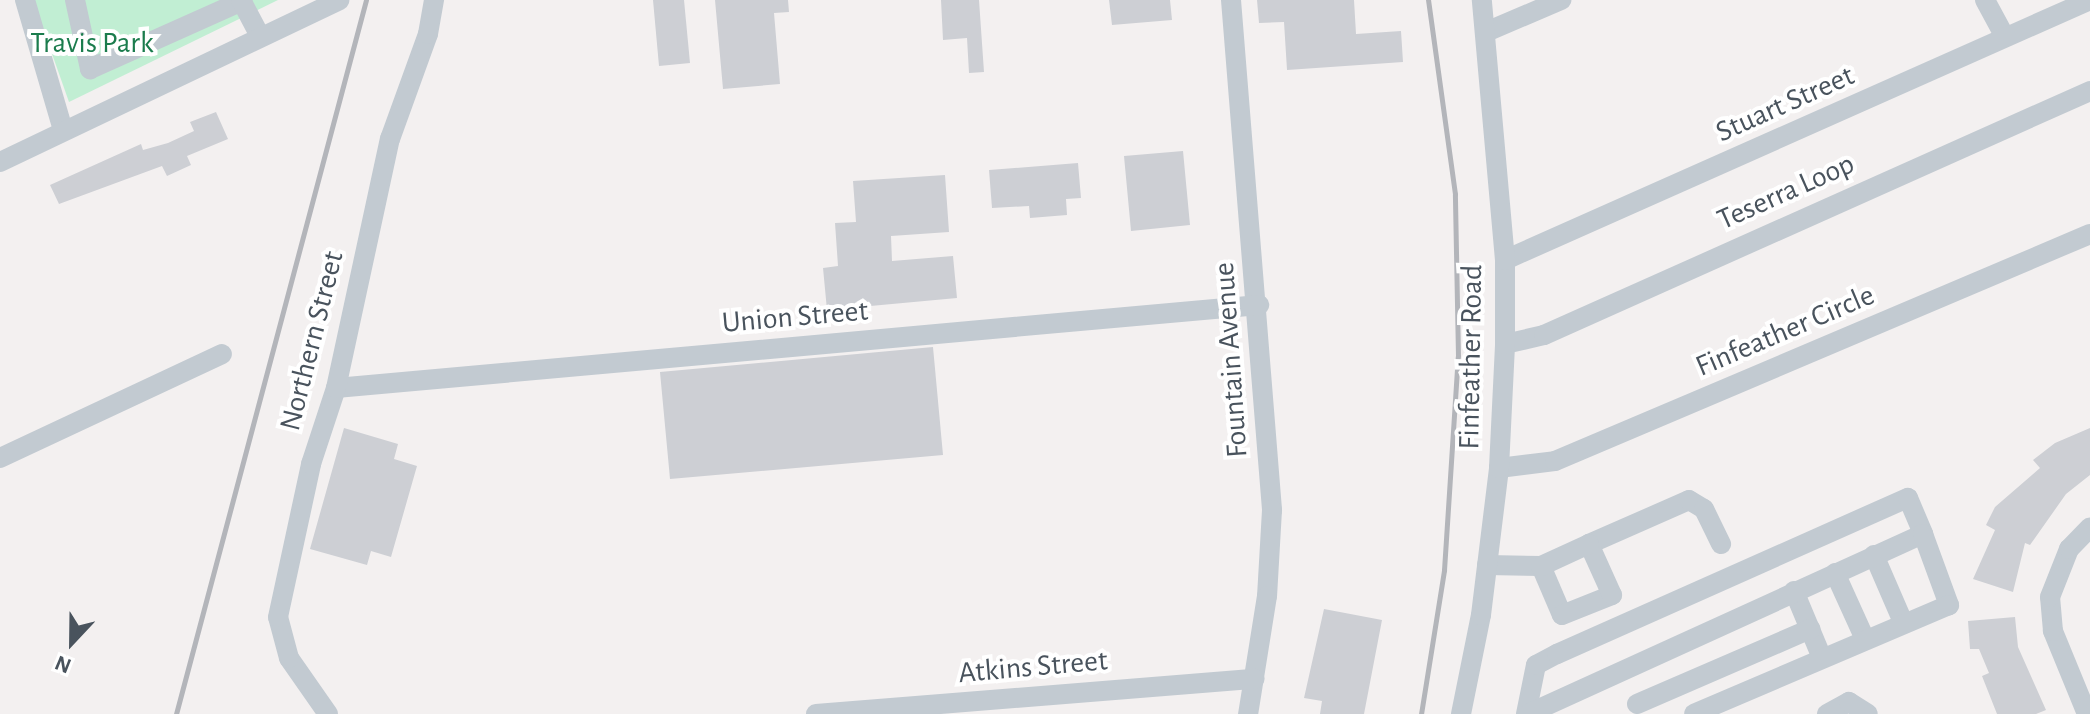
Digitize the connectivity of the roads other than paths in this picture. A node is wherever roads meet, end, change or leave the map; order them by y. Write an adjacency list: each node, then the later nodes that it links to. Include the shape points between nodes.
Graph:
1 (25, 0): 15 (street)
2 (75, 0): 10 (street, via 90,69)
3 (339, 0): 12 (street)
4 (434, 0): 22 (street, Northern Street, via 428,34 390,139)
5 (1231, 0): 19 (street, Fountain Avenue)
6 (1482, 0): 11 (street, Finfeather Road)
7 (1561, 0): 11 (street)
8 (1985, 0): 13 (street)
9 (2090, 0): 13 (street, Stuart Street)
10 (241, 1): 12 (street)
11 (1486, 32): 18 (street, Finfeather Road)
12 (260, 36): 15 (street)
13 (2005, 37): 18 (street, Stuart Street)
14 (2090, 91): 20 (street, Teserra Loop, via 1544,335)
15 (63, 130): 16 (street)
16 (0, 162)
17 (2090, 234): 24 (street, Finfeather Circle, via 1555,461)
18 (1505, 260): 20 (street, Finfeather Road)
19 (1259, 305): 22 (street, Union Street); 39 (street, Fountain Avenue, via 1272,510)
20 (1505, 344): 24 (street, Finfeather Road)
21 (222, 354): 23 (street)
22 (336, 388): 41 (street, Northern Street, via 311,464 278,617 289,658)
23 (0, 458)
24 (1499, 468): 30 (street, Finfeather Road)
25 (2090, 527): 49 (street, via 2069,549 2050,597 2064,665)
26 (1923, 534): 29 (street); 34 (street, via 1949,605); 45 (street, via 1908,498 1557,654 1536,665)
27 (1589, 544): 28 (street, via 1689,500 1704,509); 31 (street); 31 (street, via 1612,595 1562,615)
28 (1721, 544)
29 (1874, 555): 32 (street); 34 (street)
30 (1487, 565): 31 (street); 44 (street, Finfeather Road)
31 (1541, 566)
32 (1835, 573): 33 (street); 36 (street)
33 (1794, 591): 35 (street); 38 (street)
34 (1903, 622): 36 (street)
35 (1810, 629): 37 (street); 40 (street)
36 (1865, 639): 37 (street)
37 (1822, 658): 46 (street)
38 (1620, 671): 40 (street); 45 (street)
39 (1255, 679): 42 (street, Atkins Street); 43 (street, Fountain Avenue)
40 (1638, 709)
41 (328, 714)
42 (816, 714)
43 (1248, 714)
44 (1461, 714)
45 (1527, 714)
46 (1694, 714)
47 (1827, 714): 48 (street, via 1849,702)
48 (1868, 714)
49 (2087, 714)

